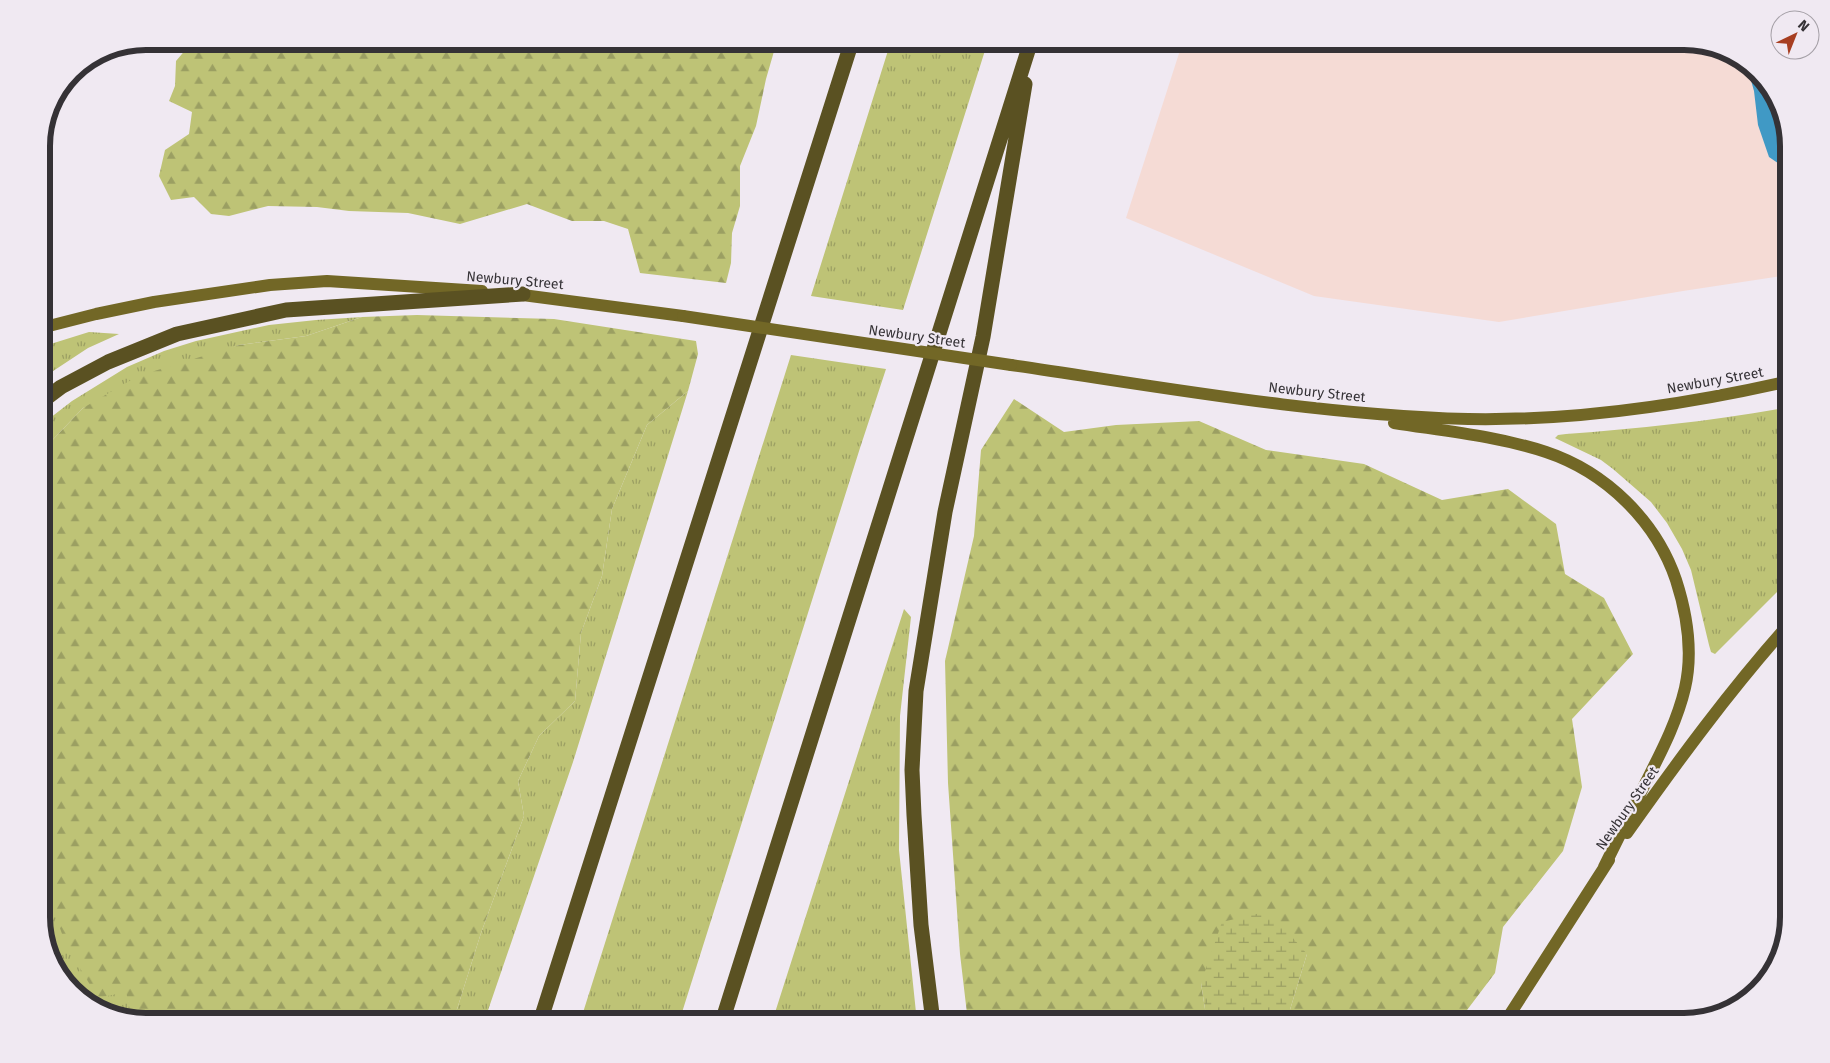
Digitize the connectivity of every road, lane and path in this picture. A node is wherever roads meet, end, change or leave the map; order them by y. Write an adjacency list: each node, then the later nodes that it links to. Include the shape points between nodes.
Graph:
1 (849, 50): 11 (highway)
2 (1029, 50): 12 (highway)
3 (1031, 50): 13 (highway, via 983,337 945,512 916,691 912,770 915,845)
4 (523, 294): 5 (main road, Newbury Street, via 327,281 270,285 154,302); 7 (highway, via 286,310 177,334 108,362); 8 (main road, Newbury Street, bridge)
5 (50, 326)
6 (1780, 383): 8 (main road, Newbury Street, via 1631,410 1523,418 1409,416)
7 (50, 396)
8 (1288, 405): 10 (main road, via 1492,438 1548,453 1599,479 1622,496 1642,518 1659,543 1682,599 1688,628 1686,686 1667,740)
9 (1780, 634): 10 (main road, Newbury Street, via 1686,750)
10 (1604, 867): 14 (main road, Newbury Street)
11 (543, 1013)
12 (725, 1013)
13 (932, 1013)
14 (1511, 1013)

